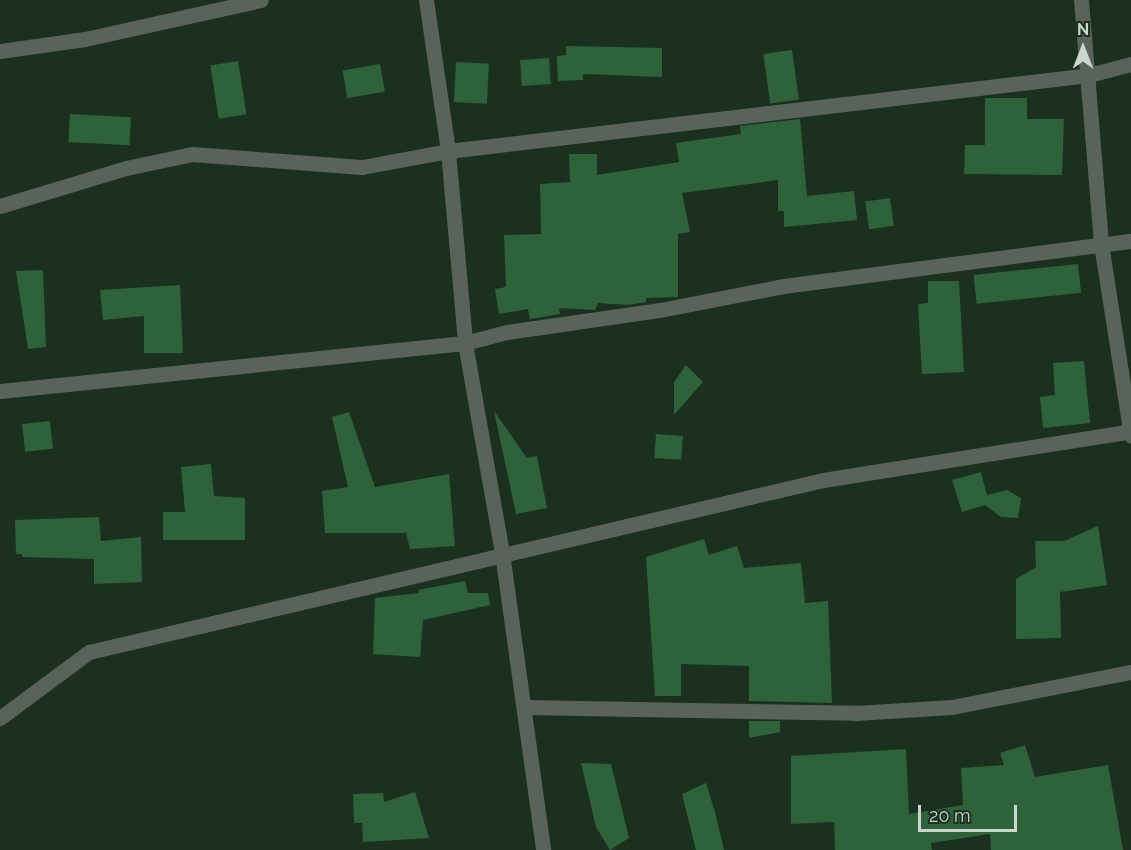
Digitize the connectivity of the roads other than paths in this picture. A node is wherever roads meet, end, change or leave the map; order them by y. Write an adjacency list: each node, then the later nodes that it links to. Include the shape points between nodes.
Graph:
1 (261, 0): 4 (street, via 85,39)
2 (426, 0): 7 (street)
3 (1081, 0): 6 (street)
4 (0, 51)
5 (1131, 64): 6 (street)
6 (1089, 75): 7 (street); 10 (street)
7 (448, 151): 8 (street, via 362,167 192,154 126,168); 11 (street)
8 (0, 206)
9 (1131, 241): 10 (street)
10 (1101, 244): 11 (street, via 783,286 660,310 507,332); 13 (street)
11 (465, 343): 12 (street); 15 (street)
12 (0, 391)
13 (1131, 431): 14 (street); 15 (street, via 823,480)
14 (1131, 436)
15 (502, 553): 17 (street); 18 (street, via 89,652)
16 (1131, 672): 17 (street, via 952,707 856,713)
17 (524, 707): 19 (street)
18 (0, 718)
19 (543, 850)

